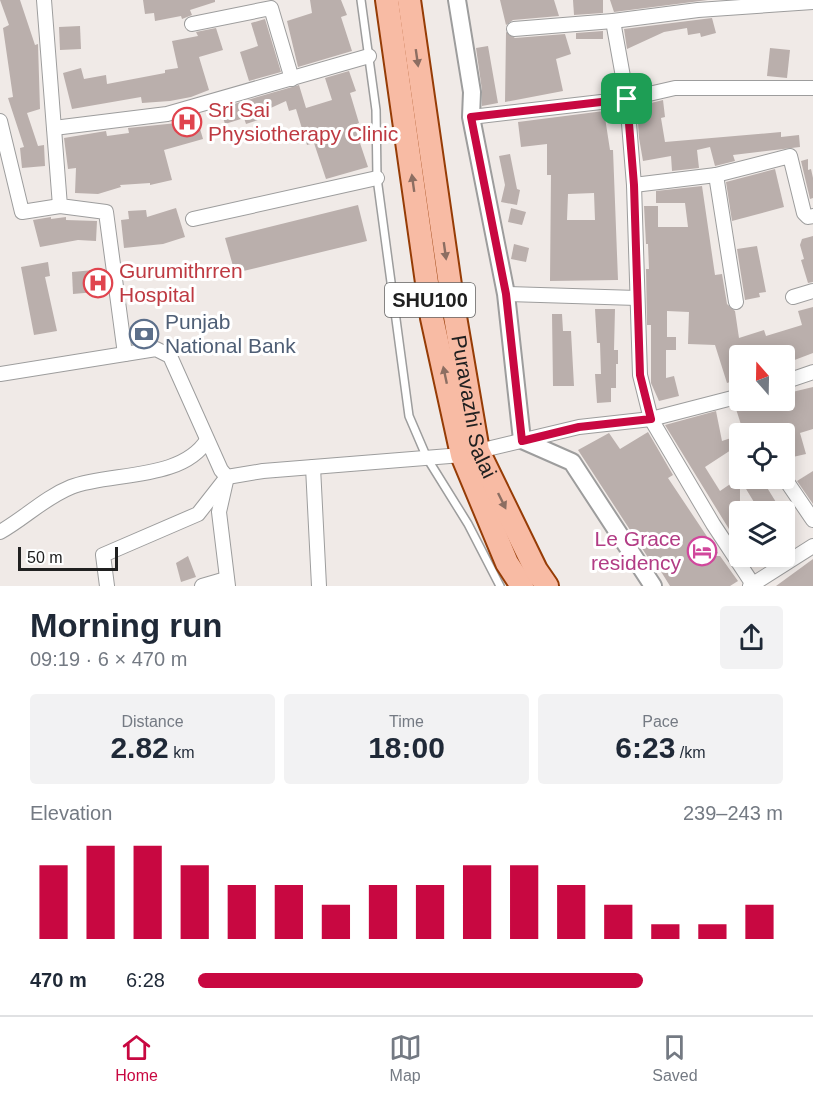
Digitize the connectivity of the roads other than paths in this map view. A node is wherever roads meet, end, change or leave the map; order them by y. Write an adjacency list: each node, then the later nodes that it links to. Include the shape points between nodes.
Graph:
1 (44, 0): 16 (street)
2 (361, 0): 10 (lane)
3 (387, 0): 36 (main road, Puravazhi Salai / SHU100, one-way to 3, via 432,318)
4 (409, 0): 36 (main road, Puravazhi Salai / SHU100, one-way to 36)
5 (457, 0): 14 (street, via 472,92)
6 (813, 2): 7 (street)
7 (614, 21): 9 (street); 13 (street)
8 (192, 24): 11 (street, via 271,8)
9 (514, 29)
10 (369, 56): 11 (street); 18 (lane, via 376,110)
11 (292, 79): 16 (street, via 167,114)
12 (813, 88): 13 (street, via 675,88)
13 (627, 99): 14 (street); 19 (street)
14 (471, 117): 24 (street)
15 (0, 120): 20 (street, via 22,212)
16 (54, 128): 20 (street)
17 (716, 175): 19 (street); 21 (street, via 790,156 804,213); 27 (street)
18 (377, 178): 22 (street); 37 (lane, via 409,416)
19 (634, 185): 26 (street)
20 (60, 206): 28 (street, via 106,212)
21 (813, 216)
22 (193, 219)
23 (813, 291): 25 (street)
24 (506, 294): 26 (street); 35 (street)
25 (793, 297)
26 (637, 298): 33 (street, via 640,375)
27 (736, 302)
28 (125, 354): 30 (street); 34 (street, via 156,349 170,356)
29 (813, 372): 31 (street)
30 (0, 374)
31 (795, 378)
32 (729, 399): 33 (street)
33 (651, 419): 35 (street, via 579,427); 45 (street)
34 (207, 440): 39 (street); 42 (street, via 202,448 164,470 72,487)
35 (522, 441): 36 (street); 52 (street, via 572,462)
36 (470, 453): 37 (street); 50 (main road, Puravazhi Salai / SHU100, via 507,563); 51 (main road, Puravazhi Salai / SHU100, one-way to 51)
37 (427, 458): 38 (street); 49 (lane)
38 (313, 467): 39 (street); 48 (street)
39 (227, 477): 44 (street, via 219,512); 46 (street, via 198,514 103,555)
40 (792, 489): 41 (street)
41 (813, 520)
42 (0, 531)
43 (813, 546): 45 (street)
44 (227, 583): 47 (street)
45 (753, 585)
46 (107, 586)
47 (202, 586)
48 (319, 586)
49 (500, 586)
50 (522, 586)
51 (547, 586)
52 (653, 586)

